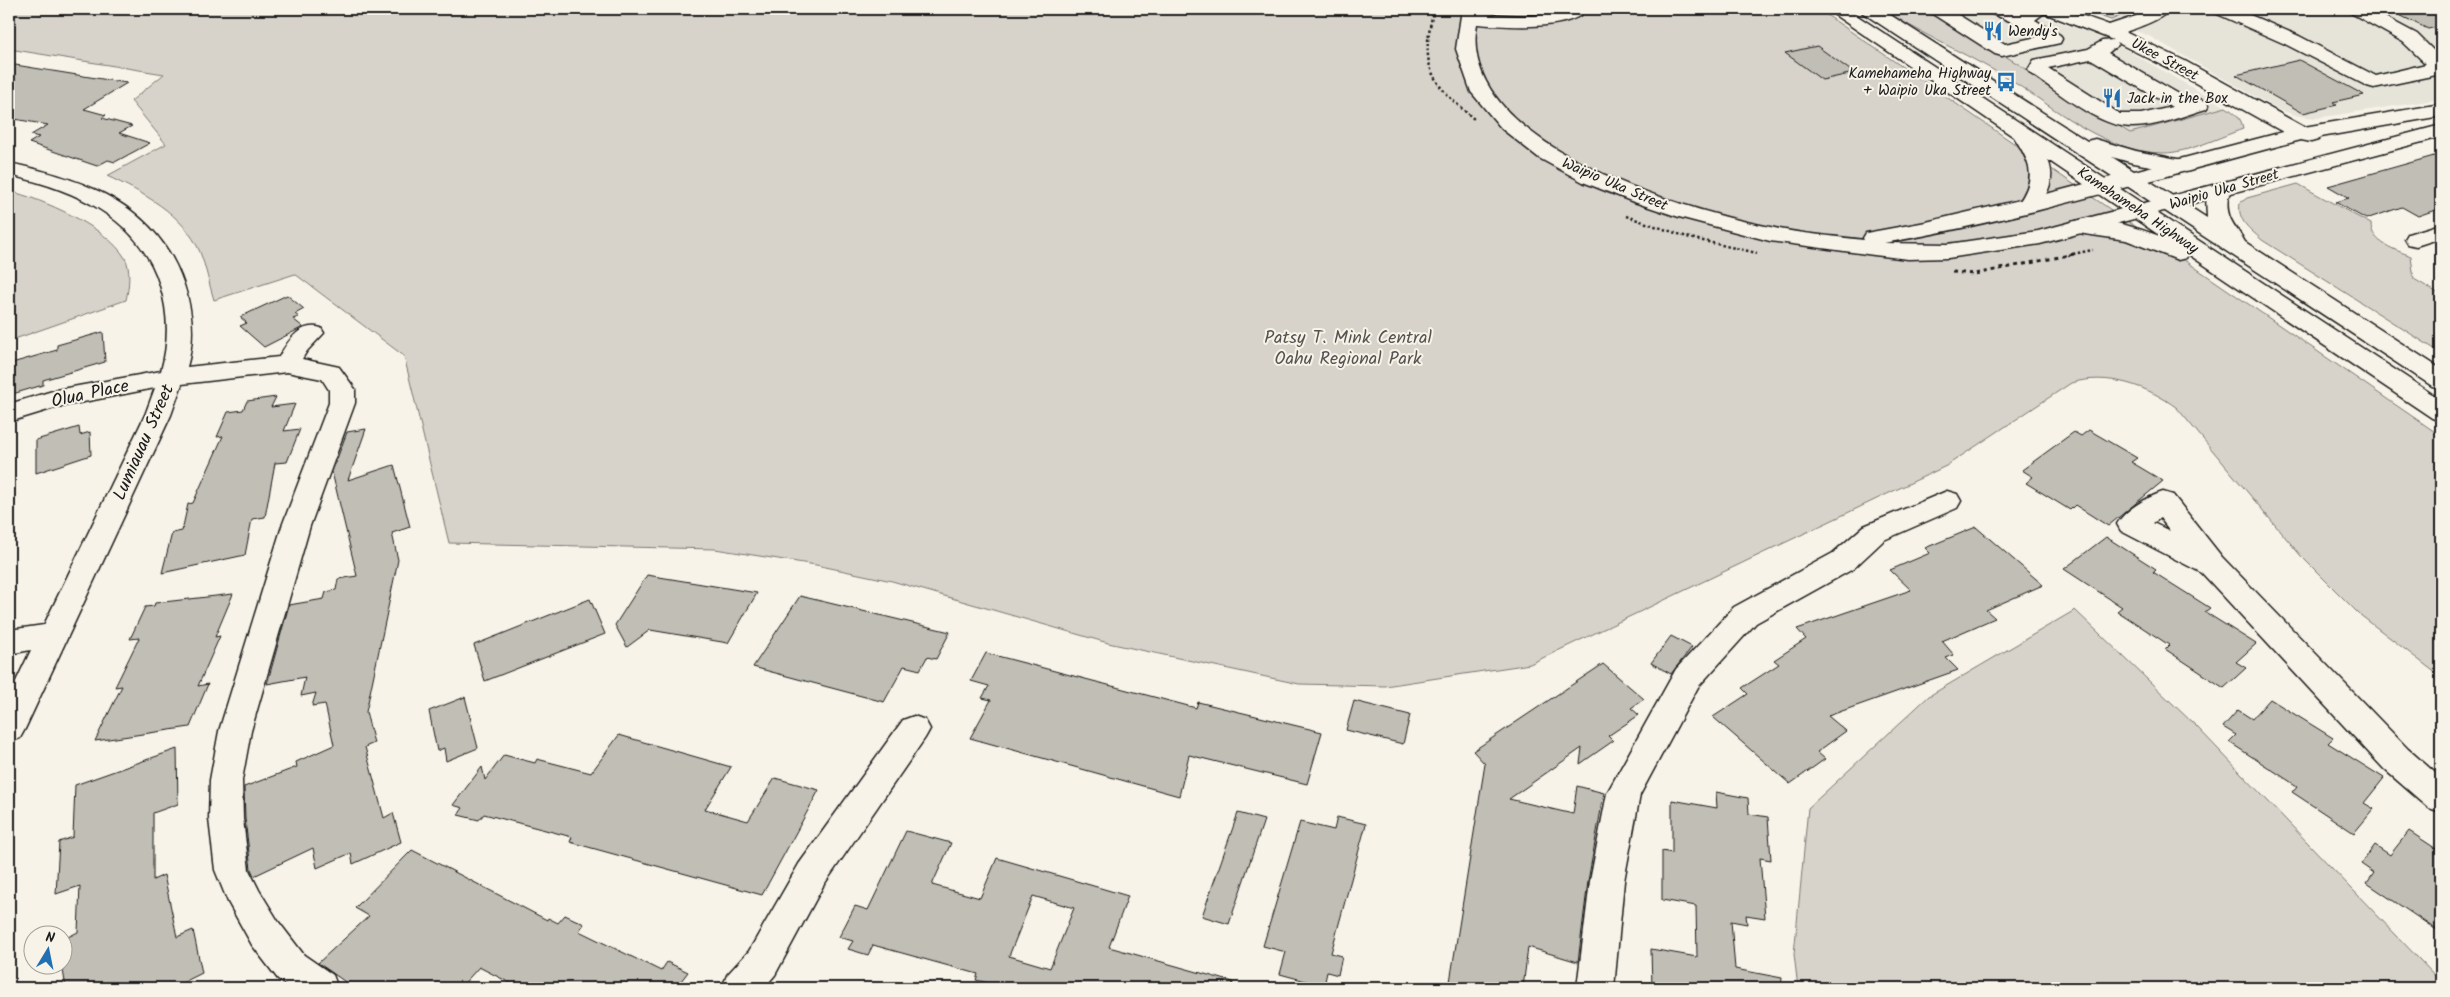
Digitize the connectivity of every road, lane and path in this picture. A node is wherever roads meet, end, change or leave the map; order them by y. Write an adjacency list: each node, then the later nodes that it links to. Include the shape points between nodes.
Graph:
1 (1578, 9): 11 (street, via 1568,16 1532,20)
2 (1835, 9): 21 (street, Kamehameha Highway)
3 (1869, 9): 17 (street, Kamehameha Highway)
4 (1937, 9): 12 (street, via 2002,50 2053,39)
5 (1996, 9): 12 (street)
6 (2038, 9): 12 (street)
7 (2221, 9): 15 (street, via 2292,40 2374,82)
8 (2357, 9): 15 (street, via 2410,38)
9 (2064, 11): 13 (street, Ukee Street)
10 (2153, 12): 13 (street, via 2145,20)
11 (1470, 13): 36 (street, Waipio Uka Street, via 1465,53 1475,78 1487,100 1533,145 1569,167 1657,203 1772,234)
12 (2022, 20)
13 (2119, 31): 14 (street); 16 (street, Ukee Street)
14 (2094, 53): 18 (street); 18 (street, via 2041,64 2038,70 2113,118 2123,121 2136,122)
15 (2441, 68)
16 (2234, 96): 18 (street); 22 (street, Ukee Street)
17 (2016, 105): 24 (street, via 2113,151); 27 (street, Kamehameha Highway)
18 (2189, 108)
19 (2441, 110): 22 (street, Waipio Uka Street)
20 (2441, 131): 23 (street, Waipio Uka Street)
21 (2022, 134): 28 (street, Kamehameha Highway); 30 (street, via 2038,158 2041,169 2038,193)
22 (2301, 134): 23 (street, via 2350,142); 24 (street, Waipio Uka Street); 26 (street, via 2305,150)
23 (2395, 144): 26 (street, Waipio Uka Street)
24 (2186, 166): 27 (street, Waipio Uka Street)
25 (9, 169): 41 (street, Lumiauau Street, via 50,178 88,193 115,208 146,234 163,257 179,310 179,345)
26 (2295, 169): 29 (street, Waipio Uka Street)
27 (2131, 179): 28 (street, Waipio Uka Street); 31 (street, Kamehameha Highway)
28 (2103, 186): 30 (street, Waipio Uka Street); 32 (street, Kamehameha Highway)
29 (2223, 189): 31 (street, Waipio Uka Street); 37 (street, via 2216,195 2216,216 2233,241)
30 (2029, 204): 36 (street, Waipio Uka Street, via 1889,236)
31 (2169, 204): 32 (street, Waipio Uka Street); 37 (street, Kamehameha Highway)
32 (2140, 212): 33 (street, Waipio Uka Street); 38 (street, Kamehameha Highway)
33 (2079, 227): 36 (street, Waipio Uka Street, via 1993,246 1947,252 1914,252); 38 (street, via 2115,230 2151,240 2234,287)
34 (2441, 231): 35 (street)
35 (2416, 239)
36 (1827, 242)
37 (2254, 260): 42 (street, Kamehameha Highway)
38 (2286, 308): 43 (street, Kamehameha Highway)
39 (312, 333): 40 (street, via 297,346)
40 (287, 364): 41 (street, Olua Place); 52 (street, Olua Place, via 330,373 342,389 342,403 296,526 235,731 226,780 226,819 232,870 246,902 291,967)
41 (171, 377): 44 (street, Olua Place, via 56,399); 47 (street, Lumiauau Street, via 158,415)
42 (2441, 380)
43 (2441, 412)
44 (9, 413)
45 (1947, 501): 54 (street, via 1874,533 1843,561 1745,615 1687,678 1624,793 1607,881)
46 (2212, 566): 51 (street, via 2396,759)
47 (52, 635): 48 (street); 50 (street, Lumiauau Street)
48 (9, 642)
49 (914, 729): 53 (street, via 811,875 762,963)
50 (9, 730)
51 (2441, 798)
52 (320, 988)
53 (740, 988)
54 (1595, 988)

